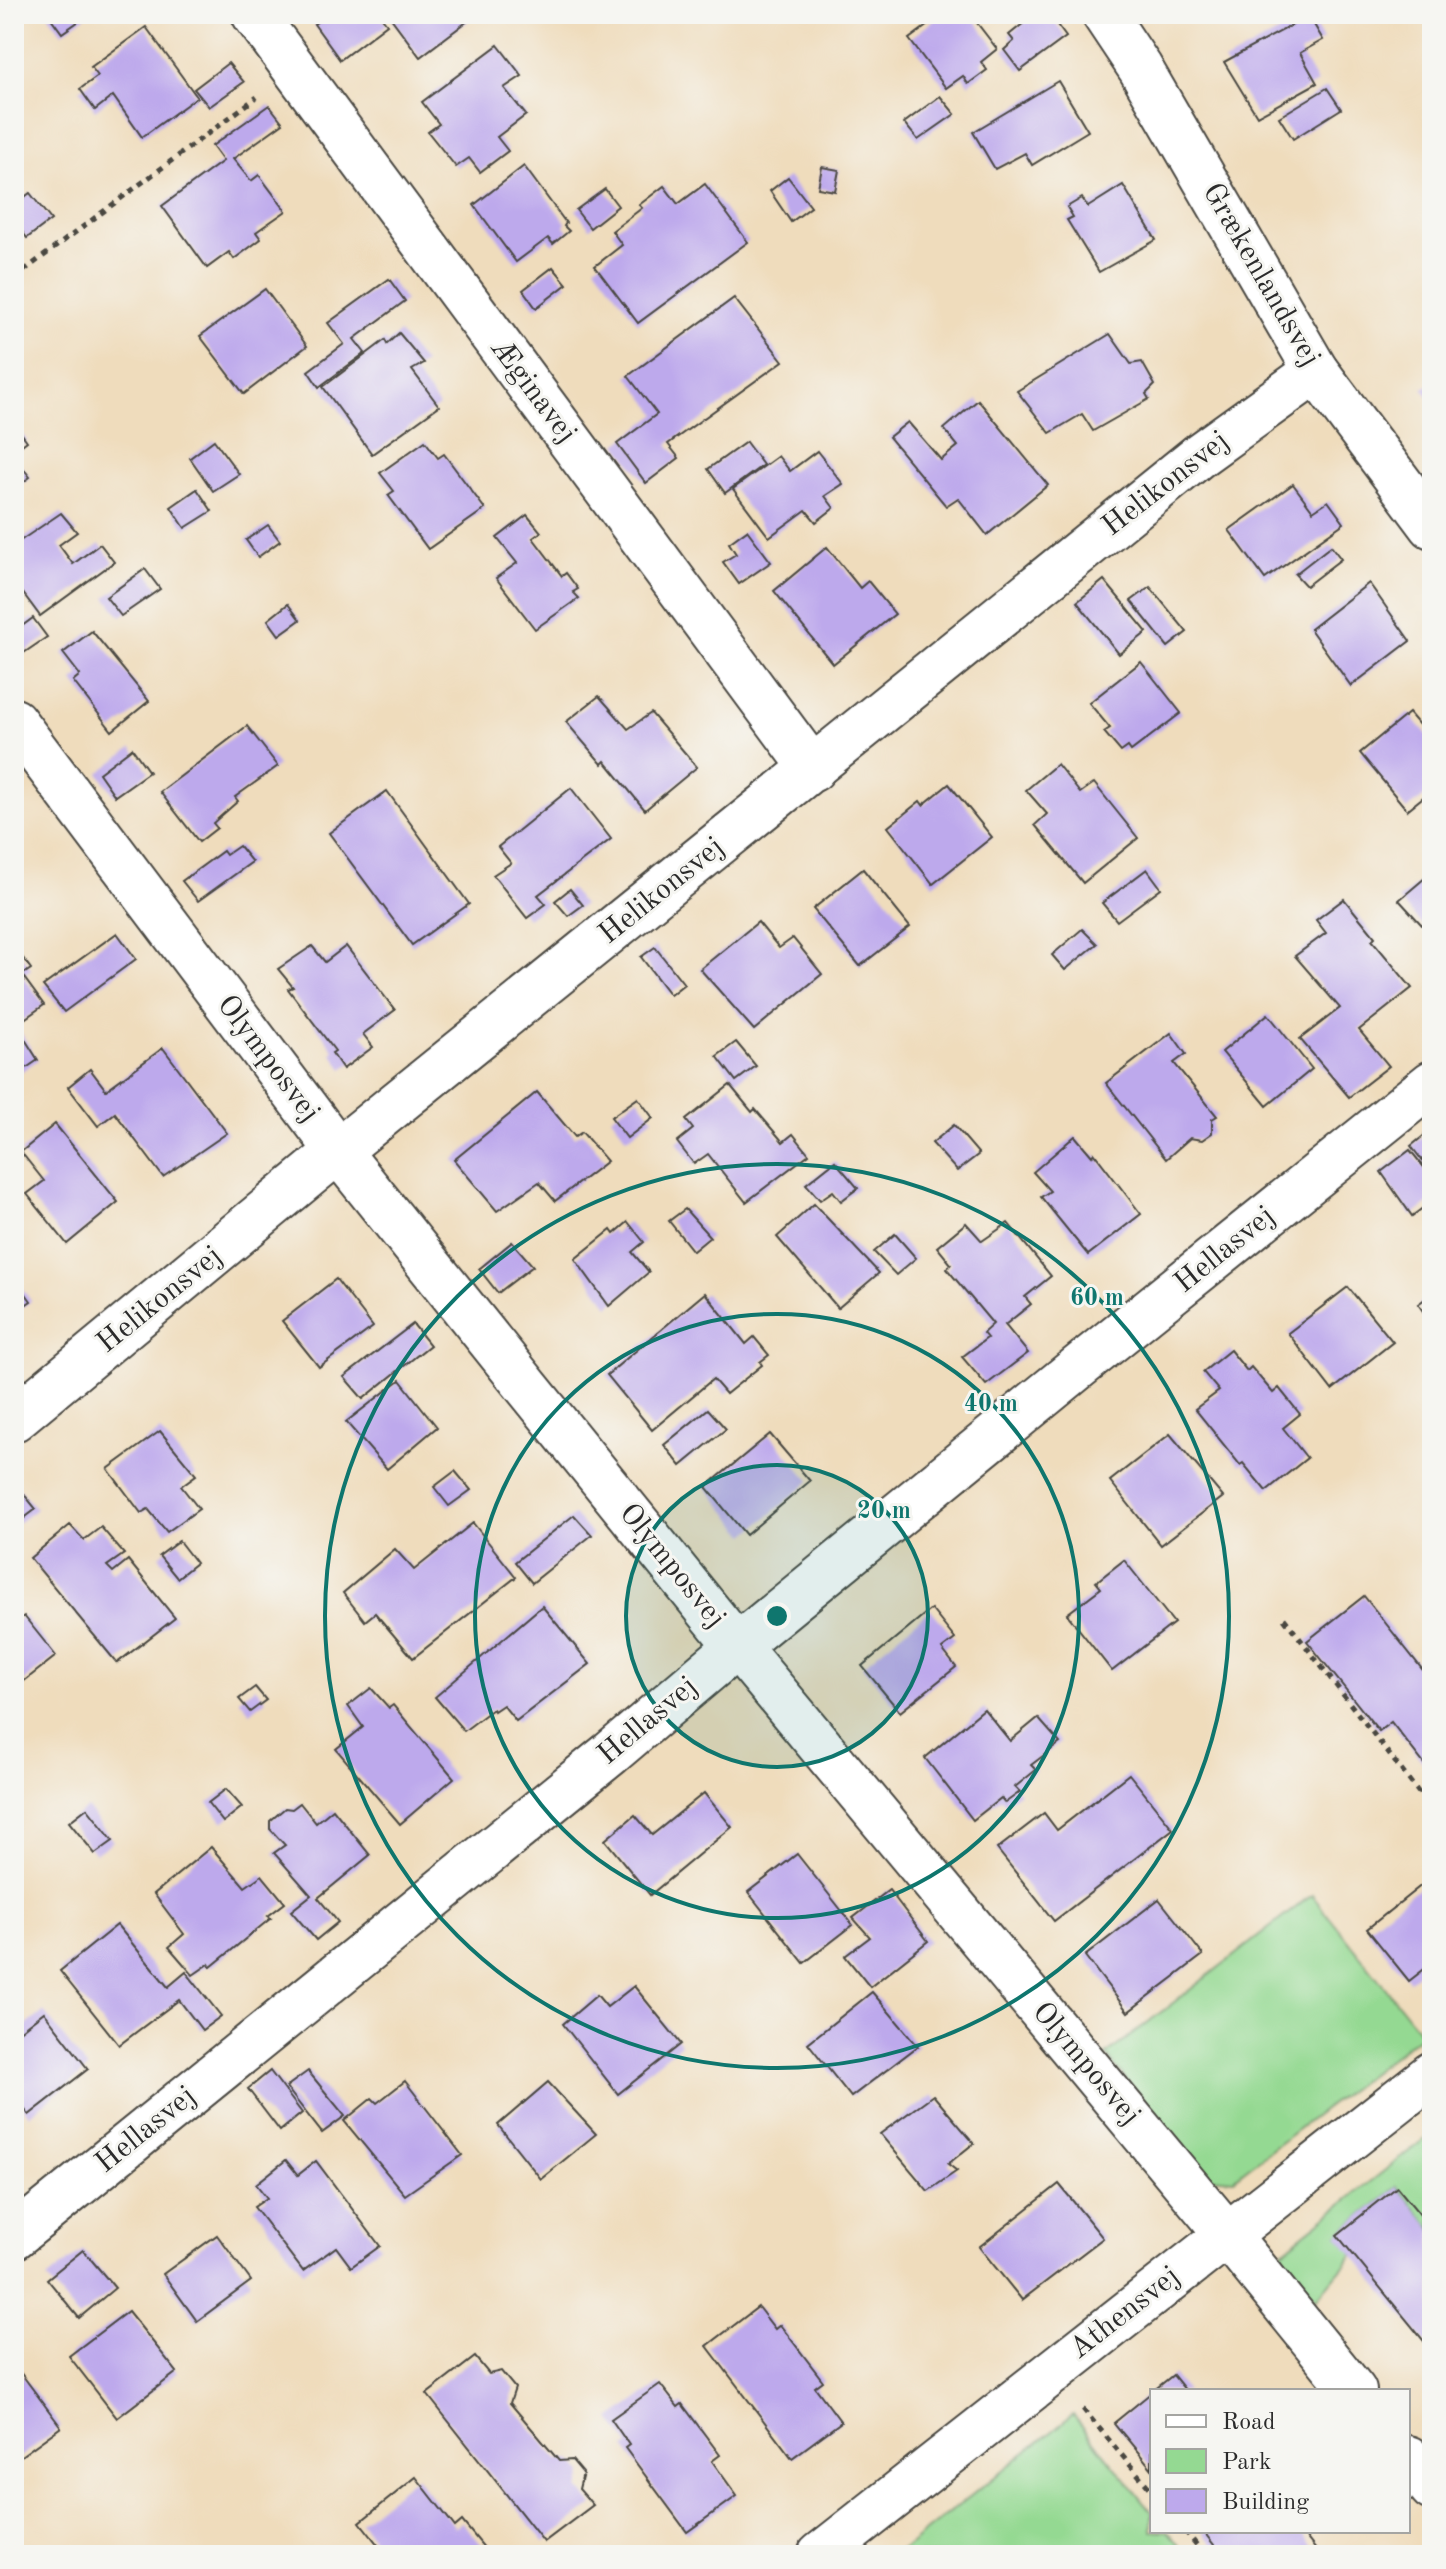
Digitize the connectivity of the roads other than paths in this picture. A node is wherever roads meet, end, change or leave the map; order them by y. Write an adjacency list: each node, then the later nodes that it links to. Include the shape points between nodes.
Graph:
1 (254, 14): 6 (street, Æginavej)
2 (1104, 14): 3 (street, Grækenlandsvej)
3 (1316, 371): 4 (street, Grækenlandsvej); 6 (street, Helikonsvej, via 1201,454)
4 (1432, 526)
5 (14, 721): 8 (street, Olymposvej)
6 (813, 769): 8 (street, Helikonsvej)
7 (1432, 1083): 10 (street, Hellasvej)
8 (338, 1151): 9 (street, Helikonsvej); 10 (street, Olymposvej)
9 (14, 1419)
10 (737, 1646): 12 (street, Olymposvej); 13 (street, Hellasvej)
11 (1432, 2074): 12 (street, Athensvej)
12 (1226, 2233): 14 (street, Olymposvej); 17 (street, Athensvej)
13 (14, 2237)
14 (1352, 2389)
15 (1410, 2460): 16 (street)
16 (1432, 2488)
17 (820, 2555)

